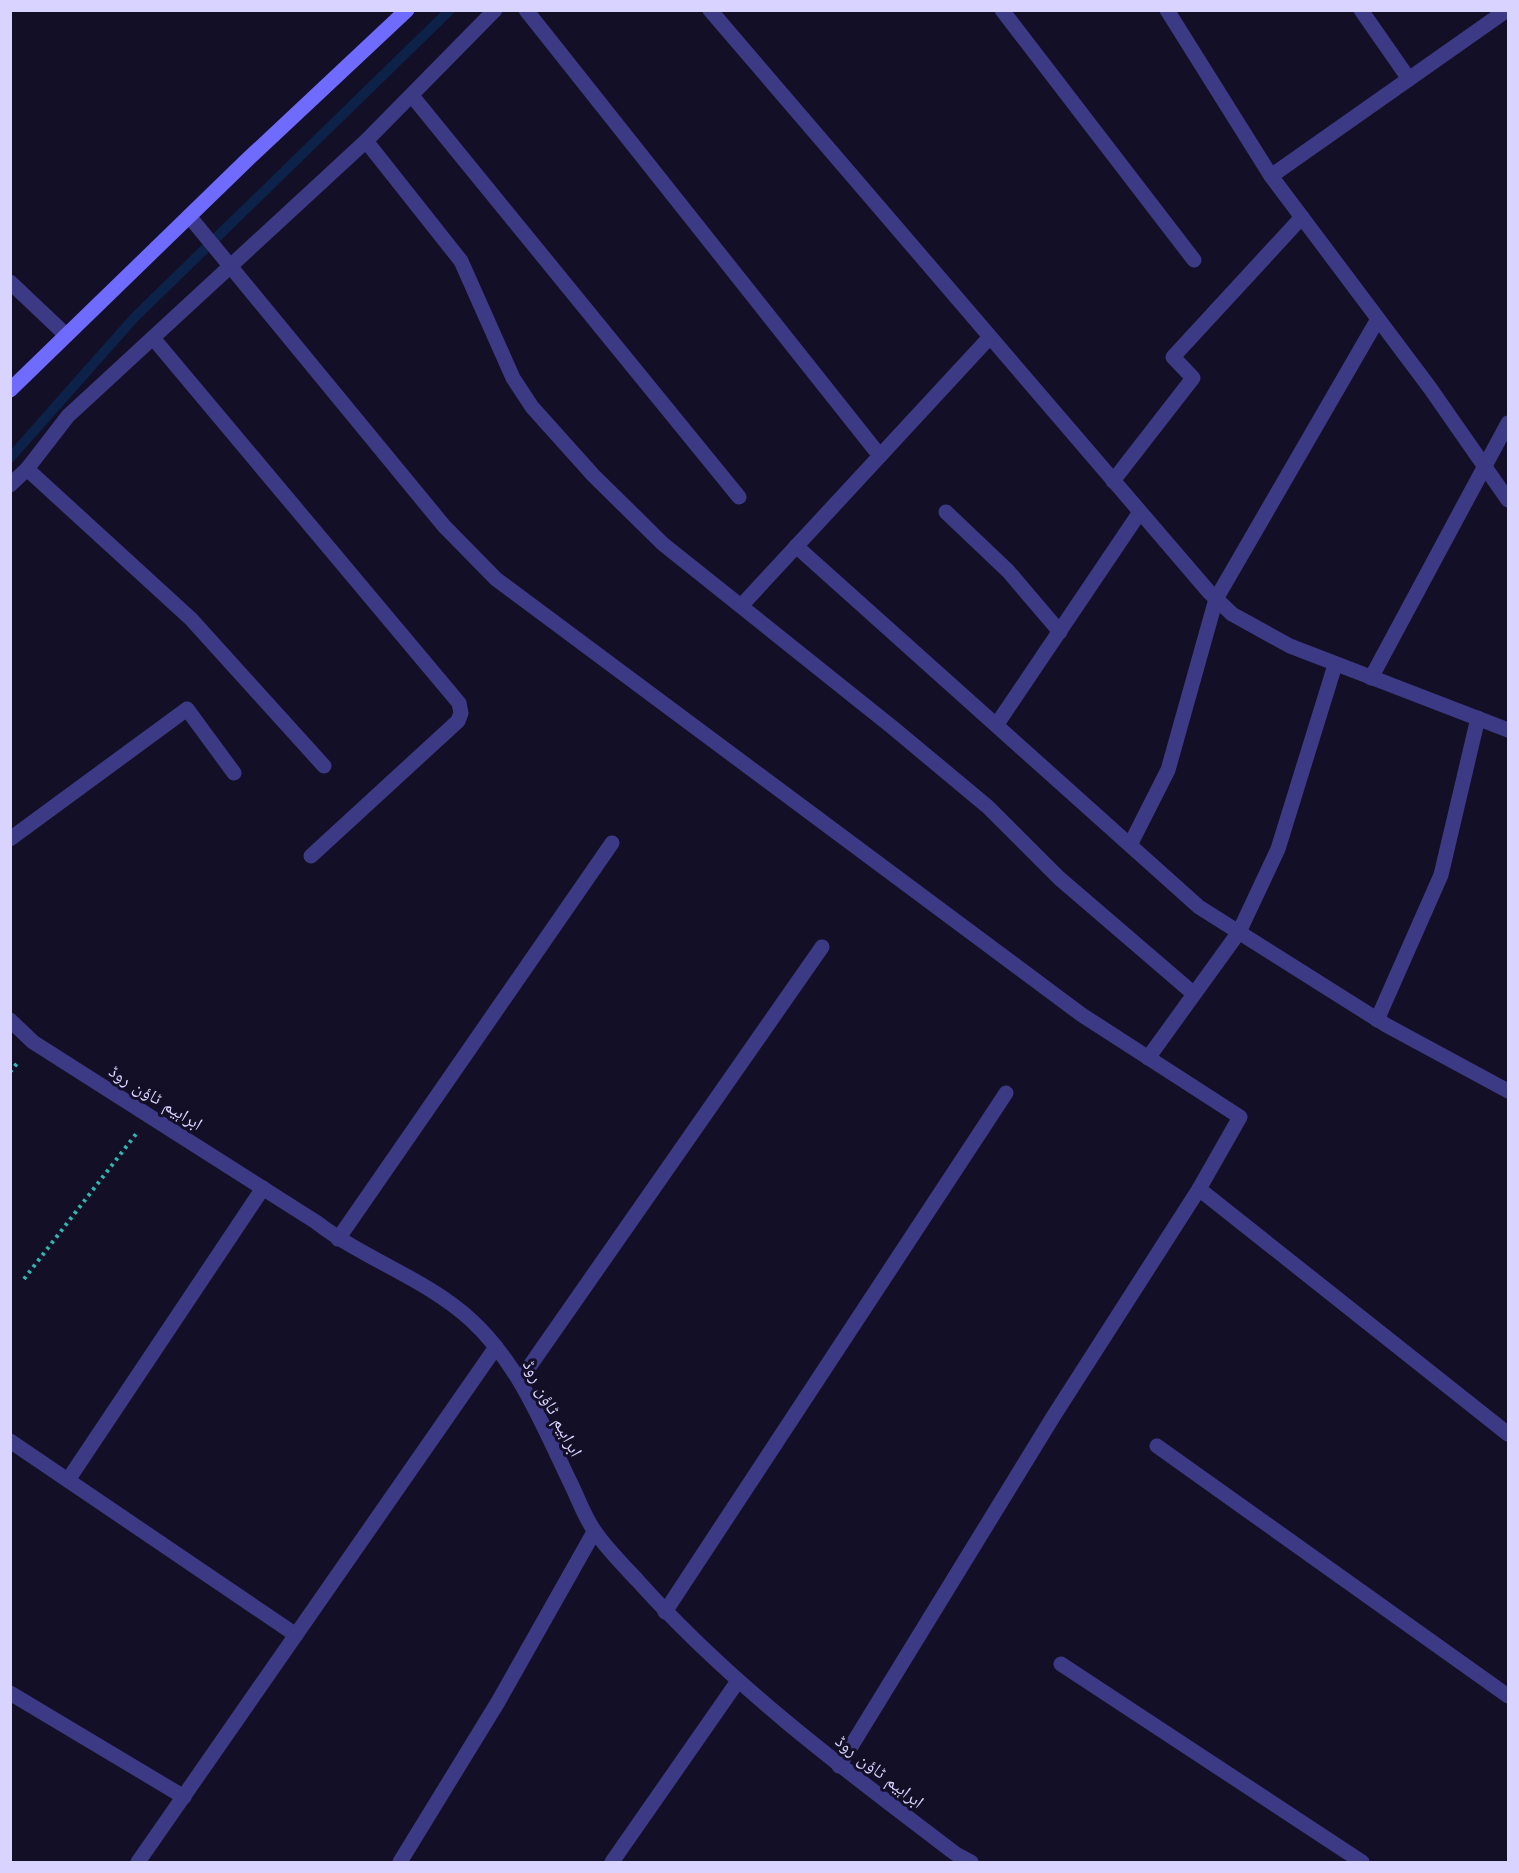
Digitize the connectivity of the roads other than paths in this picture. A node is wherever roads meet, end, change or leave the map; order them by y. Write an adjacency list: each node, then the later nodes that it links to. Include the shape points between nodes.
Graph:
1 (407, 10): 13 (street)
2 (495, 10): 10 (street)
3 (526, 10): 24 (street)
4 (710, 10): 21 (street)
5 (1002, 10): 15 (street)
6 (1167, 10): 12 (street)
7 (1361, 10): 9 (street)
8 (1508, 10): 9 (street)
9 (1409, 79): 12 (street)
10 (412, 97): 11 (street); 29 (street)
11 (366, 141): 16 (street); 35 (street, via 461,261 513,378 532,407 663,544)
12 (1271, 176): 14 (street)
13 (189, 216): 16 (street); 19 (street)
14 (1302, 218): 18 (street); 27 (street, via 1173,357 1193,378)
15 (1194, 260)
16 (229, 263): 20 (street); 53 (street, via 444,526 496,579 1072,1008)
17 (10, 282): 19 (street)
18 (1378, 320): 25 (street); 34 (street)
19 (66, 335): 22 (street)
20 (153, 338): 26 (street, via 68,416); 47 (street, via 459,704 458,721)
21 (989, 338): 24 (street); 27 (street)
22 (10, 390)
23 (1509, 423): 25 (street)
24 (880, 456): 33 (street)
25 (1485, 467): 30 (street); 38 (street)
26 (27, 469): 28 (street); 42 (street, via 191,619)
27 (1113, 481): 32 (street)
28 (10, 485)
29 (739, 497)
30 (1509, 500)
31 (946, 512): 36 (street, via 1008,571)
32 (1140, 512): 34 (street); 36 (street)
33 (796, 546): 35 (street); 40 (street)
34 (1216, 599): 37 (street, via 1232,614 1263,632); 46 (street, via 1168,770)
35 (741, 606): 50 (street, via 988,807 1059,878)
36 (1060, 632): 40 (street)
37 (1335, 665): 38 (street); 48 (street, via 1278,849)
38 (1371, 678): 39 (street)
39 (1478, 718): 41 (street); 52 (street, via 1441,875)
40 (997, 724): 46 (street)
41 (1509, 730)
42 (324, 766)
43 (234, 773): 44 (street, via 187,709)
44 (10, 839)
45 (612, 843): 58 (street)
46 (1131, 845): 48 (street, via 1199,907)
47 (311, 856)
48 (1239, 932): 50 (street); 52 (street)
49 (822, 947): 60 (street)
50 (1194, 994): 53 (street)
51 (10, 1020): 56 (street, ابراہیم ٹاؤن روڈ, via 33,1042)
52 (1377, 1020): 54 (street)
53 (1148, 1058): 57 (street, via 1240,1118)
54 (1508, 1092)
55 (1006, 1093): 66 (street)
56 (263, 1188): 58 (street, ابراہیم ٹاؤن روڈ); 64 (street)
57 (1199, 1189): 61 (street); 72 (street, via 1053,1417)
58 (338, 1239): 59 (street, ابراہیم ٹاؤن روڈ, via 423,1283 471,1320)
59 (496, 1347): 60 (street, ابراہیم ٹاؤن روڈ); 67 (street)
60 (520, 1380): 65 (street, ابراہیم ٹاؤن روڈ)
61 (1509, 1434)
62 (10, 1441): 64 (street)
63 (1157, 1446): 71 (street)
64 (69, 1480): 67 (street)
65 (594, 1532): 66 (street, ابراہیم ٹاؤن روڈ); 75 (street, via 498,1702)
66 (665, 1611): 69 (street, ابراہیم ٹاؤن روڈ)
67 (296, 1635): 73 (street)
68 (1061, 1664): 78 (street)
69 (738, 1681): 72 (street, ابراہیم ٹاؤن روڈ); 76 (street)
70 (10, 1693): 73 (street)
71 (1509, 1696)
72 (839, 1766): 77 (street, ابراہیم ٹاؤن روڈ)
73 (184, 1797): 74 (street)
74 (138, 1863)
75 (400, 1863)
76 (612, 1863)
77 (971, 1863)
78 (1362, 1863)

